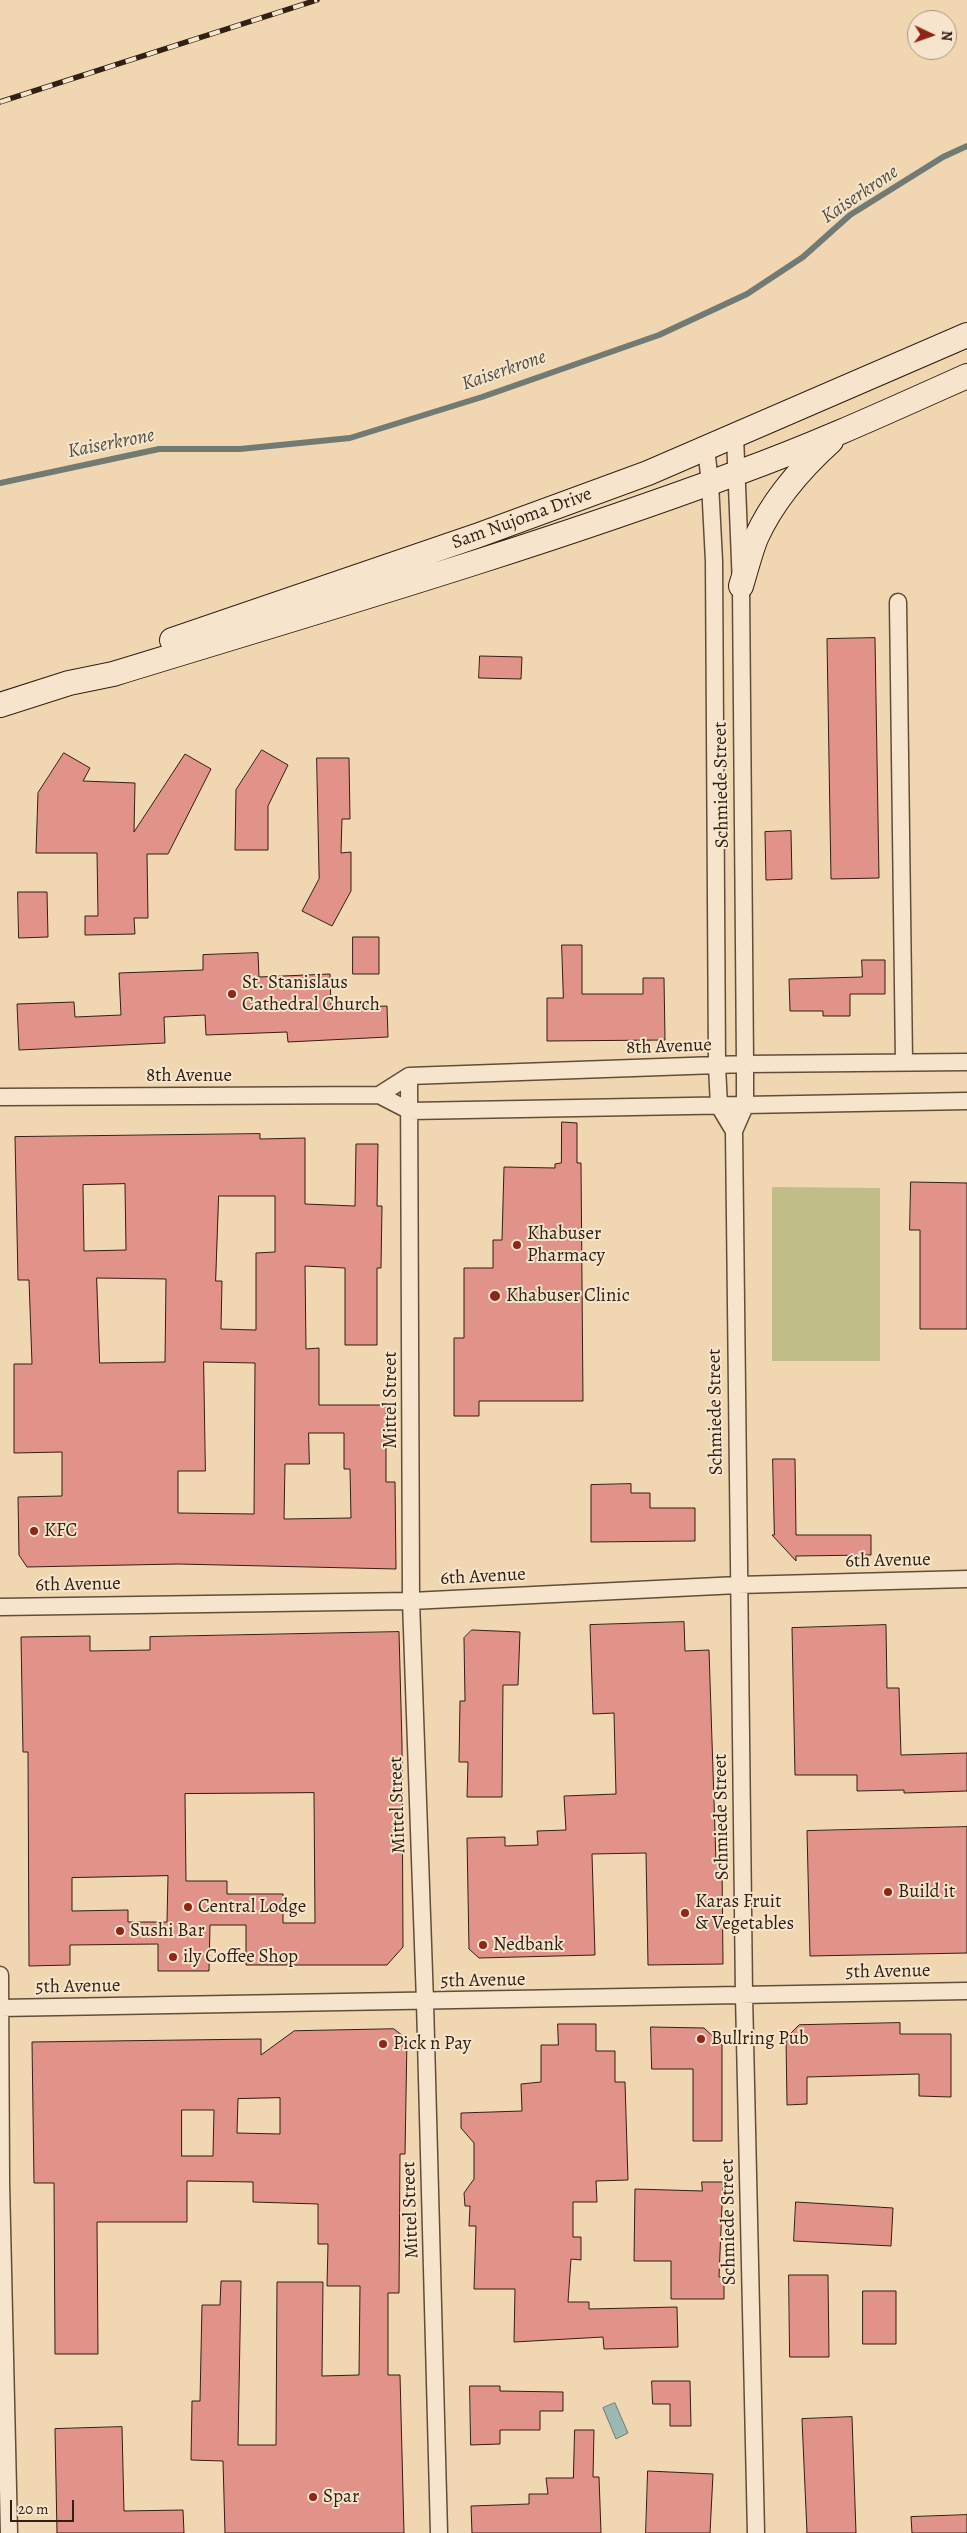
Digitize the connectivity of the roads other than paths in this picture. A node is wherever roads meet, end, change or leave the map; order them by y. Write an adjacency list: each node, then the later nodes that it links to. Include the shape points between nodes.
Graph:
1 (967, 335): 4 (main road, Sam Nujoma Drive)
2 (967, 376): 3 (main road, Sam Nujoma Drive)
3 (842, 432): 6 (main road, Sam Nujoma Drive); 8 (main road, via 812,458 781,493 756,539)
4 (735, 436): 5 (main road, Sam Nujoma Drive); 6 (street, Schmiede Street)
5 (706, 448): 7 (street, Schmiede Street); 10 (main road, Sam Nujoma Drive, via 648,473 479,535 108,663)
6 (738, 473): 7 (main road, Sam Nujoma Drive); 8 (street, Schmiede Street)
7 (710, 483): 10 (main road, Sam Nujoma Drive, via 376,594 113,674); 15 (street, Schmiede Street, via 716,711)
8 (741, 586): 14 (street, Schmiede Street)
9 (898, 602): 12 (street)
10 (69, 683): 11 (main road, Sam Nujoma Drive)
11 (0, 705)
12 (904, 1062): 13 (street, 8th Avenue); 14 (street, 8th Avenue)
13 (967, 1062)
14 (745, 1064): 15 (street, 8th Avenue); 21 (street, Schmiede Street)
15 (717, 1066): 16 (street, 8th Avenue); 20 (street, Schmiede Street)
16 (409, 1076): 17 (street); 22 (street, Mittel Street)
17 (379, 1095): 18 (street, 8th Avenue); 22 (street, 8th Avenue)
18 (0, 1098)
19 (967, 1101): 21 (street, 8th Avenue)
20 (719, 1106): 21 (street, 8th Avenue); 22 (street, 8th Avenue); 23 (street, Schmiede Street)
21 (745, 1106): 23 (street, Schmiede Street)
22 (410, 1111): 26 (street, Mittel Street)
23 (734, 1130): 25 (street, Schmiede Street)
24 (967, 1579): 25 (street, 6th Avenue)
25 (738, 1585): 26 (street, 6th Avenue); 30 (street, Schmiede Street)
26 (411, 1601): 27 (street, 6th Avenue); 31 (street, Mittel Street)
27 (0, 1606)
28 (0, 1975): 32 (street)
29 (967, 1991): 30 (street, 5th Avenue)
30 (744, 1995): 31 (street, 5th Avenue); 37 (street, Schmiede Street)
31 (425, 2002): 32 (street, 5th Avenue); 36 (street, Mittel Street)
32 (0, 2008): 33 (street)
33 (0, 2078): 34 (street)
34 (1, 2182): 35 (street)
35 (9, 2533)
36 (439, 2533)
37 (756, 2533)

